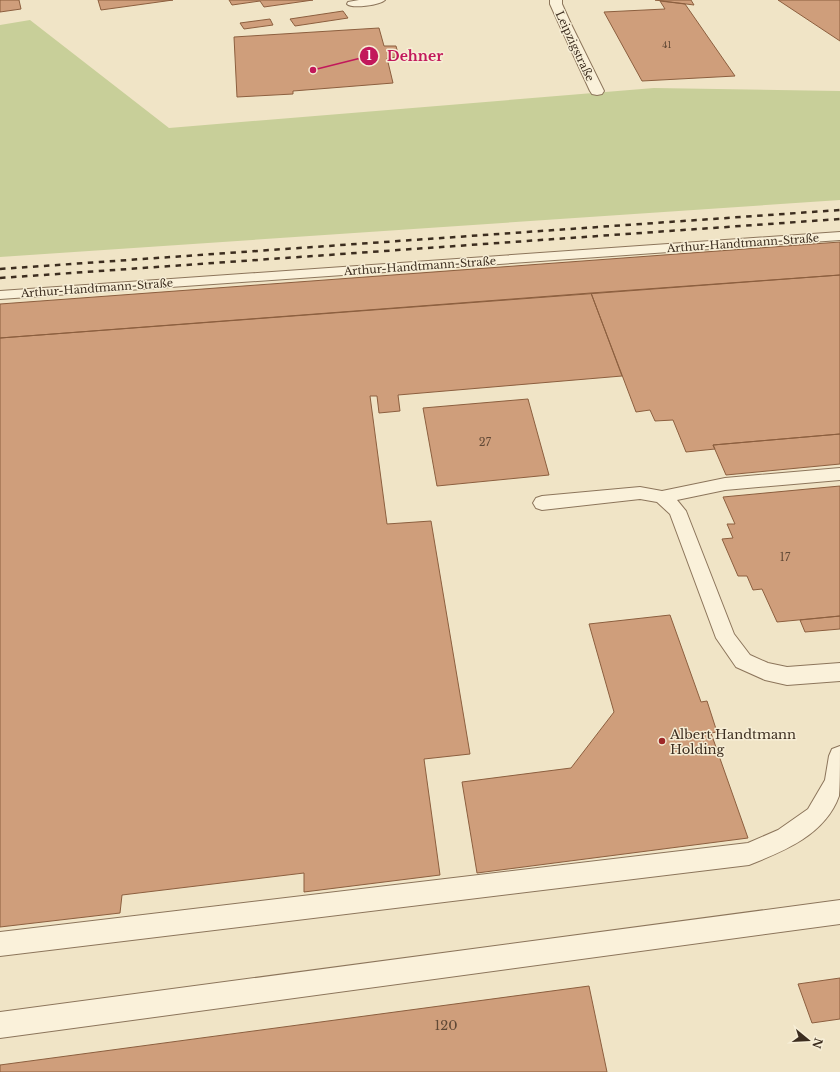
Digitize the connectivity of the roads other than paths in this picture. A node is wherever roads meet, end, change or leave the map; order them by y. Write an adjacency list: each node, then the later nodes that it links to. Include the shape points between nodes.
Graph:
1 (380, 0): 3 (lane)
2 (556, 0): 4 (street, Leipzigstraße)
3 (352, 4)
4 (597, 91)
5 (840, 236): 6 (lane, Arthur-Handtmann-Straße)
6 (0, 295)
7 (840, 474): 8 (lane, via 725,484)
8 (662, 497): 9 (lane, via 640,493); 10 (lane, via 677,511 726,638 743,660 765,671 787,676)
9 (542, 503)
10 (840, 672)
11 (840, 756): 13 (lane, via 835,783 816,816 786,838 749,854)
12 (840, 912): 14 (lane)
13 (0, 944)
14 (0, 1025)

